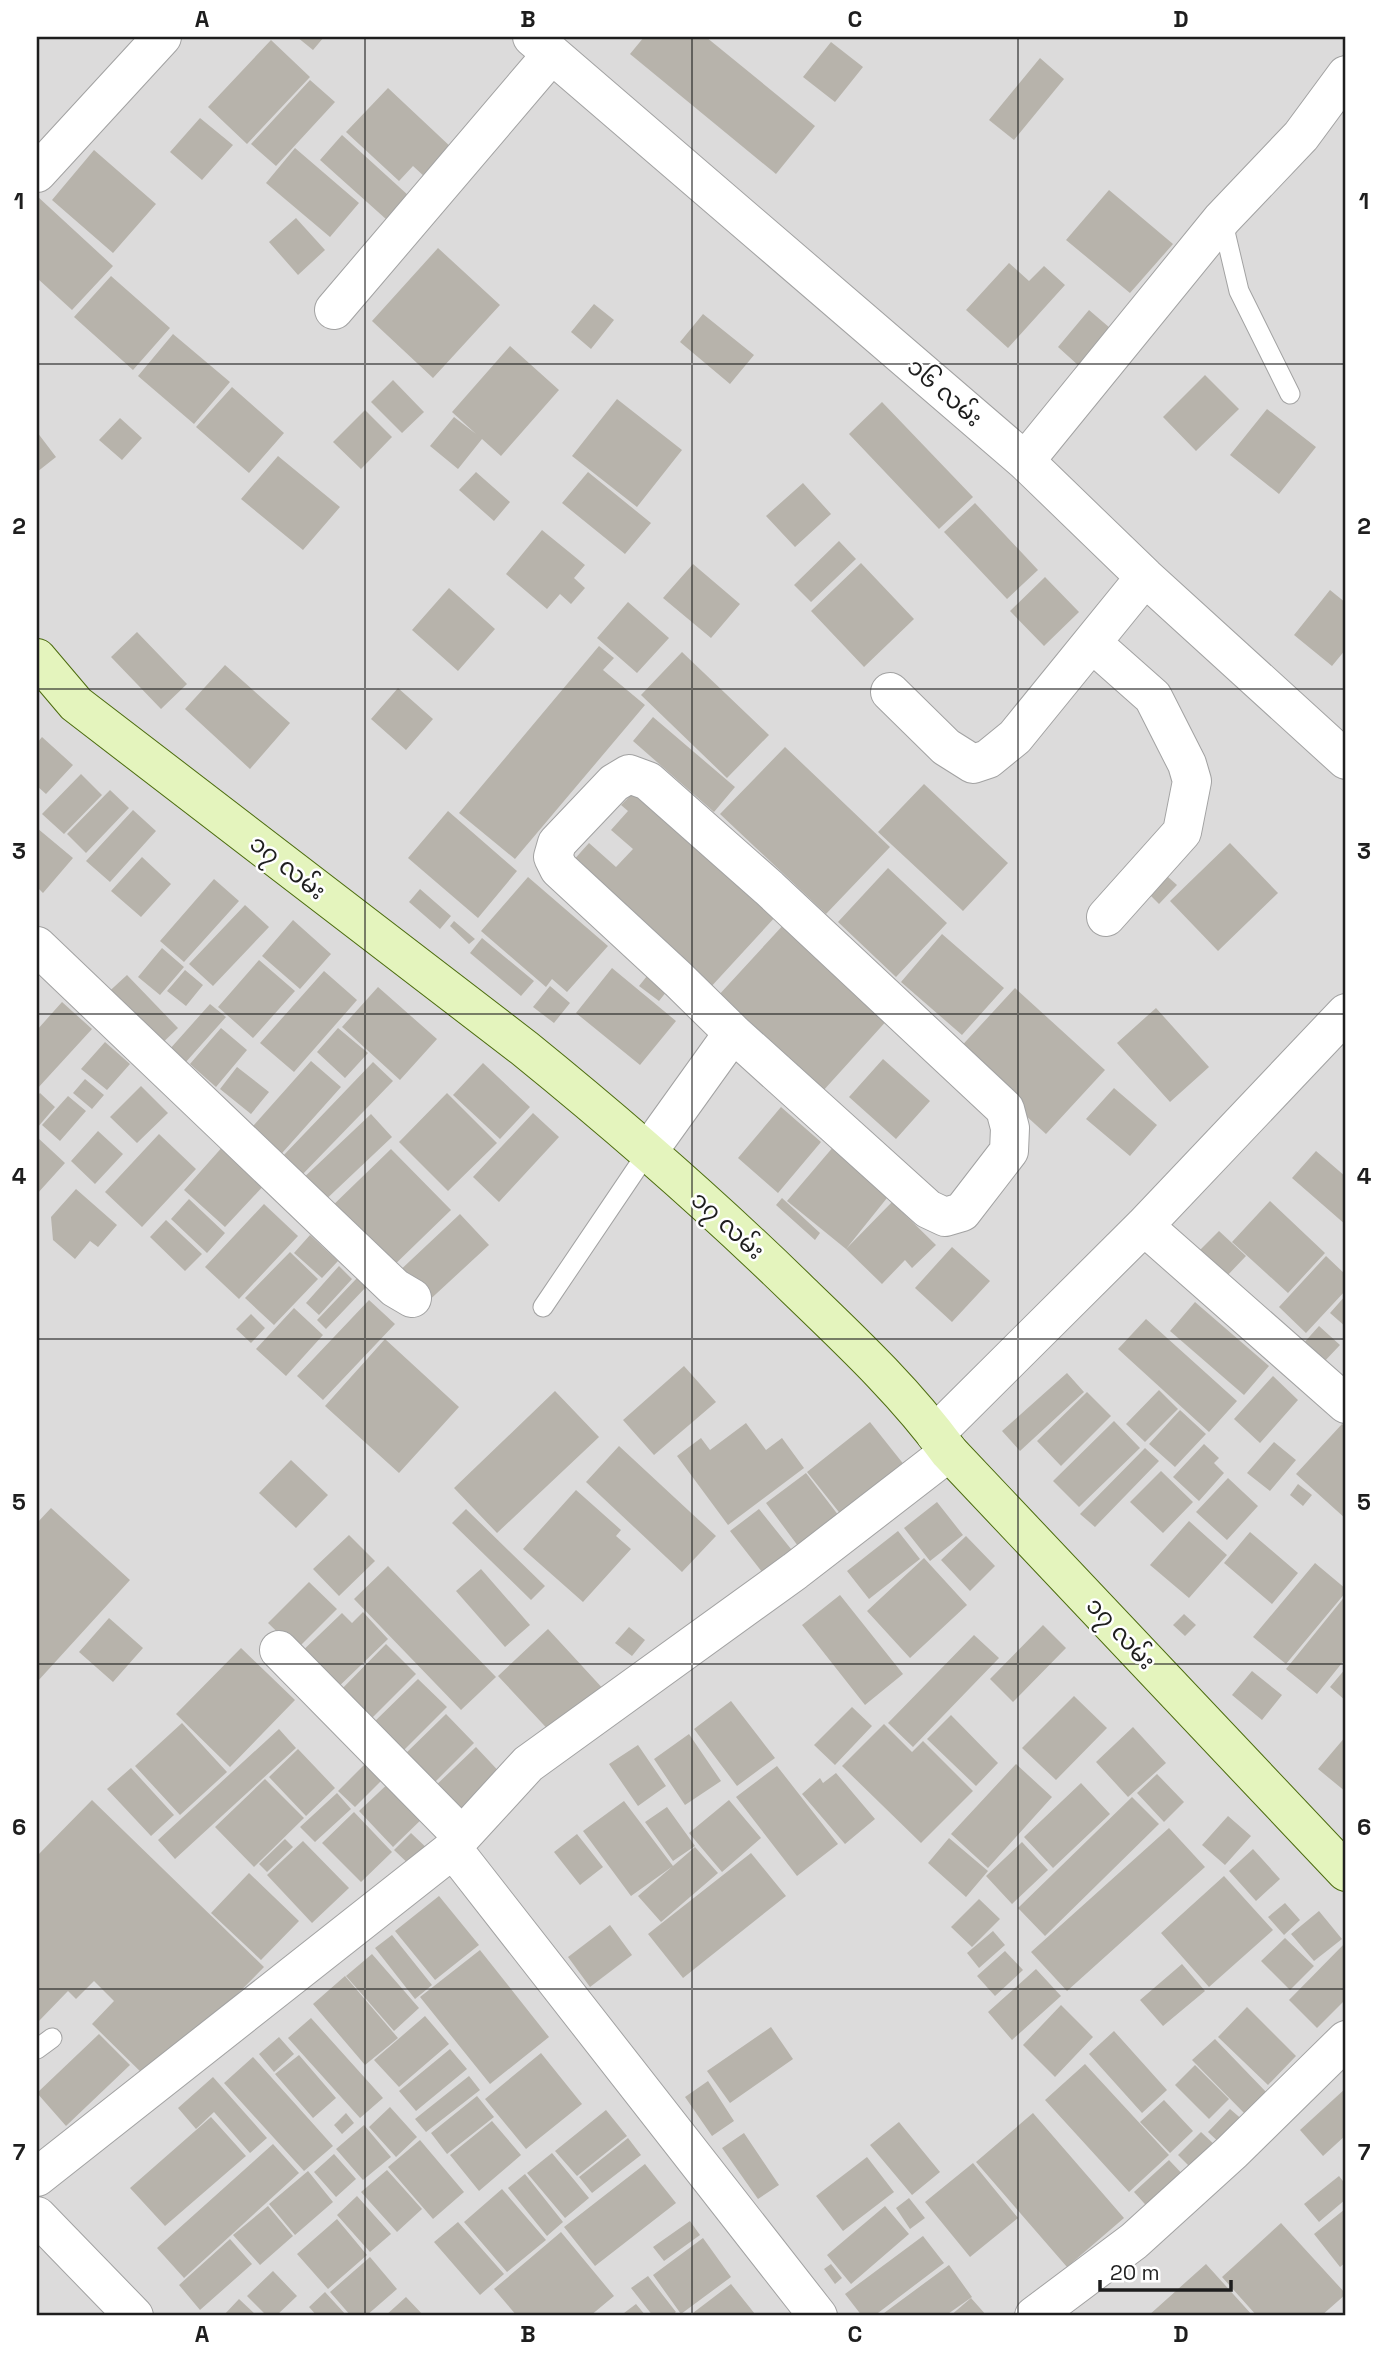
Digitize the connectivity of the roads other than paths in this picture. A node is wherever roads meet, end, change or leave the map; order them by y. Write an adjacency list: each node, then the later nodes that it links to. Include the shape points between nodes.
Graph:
1 (162, 37): 4 (street)
2 (542, 45): 6 (street); 8 (street, ၁၆ လမ်း)
3 (1346, 75): 5 (street, via 1301,136)
4 (37, 173)
5 (1222, 219): 7 (lane, via 1239,291); 8 (street)
6 (334, 310)
7 (1290, 394)
8 (1025, 461): 9 (street, ၁၆ လမ်း)
9 (1145, 577): 10 (street); 13 (street, ၁၆ လမ်း)
10 (1092, 643): 12 (street, via 1015,737 988,759 973,764 946,747); 14 (street, via 1153,697 1192,781 1182,832)
11 (37, 659): 18 (street, ၁၇ လမ်း, via 76,704 524,1048)
12 (890, 692)
13 (1346, 760)
14 (1107, 917)
15 (37, 946): 20 (street, via 395,1287)
16 (1346, 1013): 19 (street)
17 (733, 1033): 17 (street, via 928,1209 945,1217 962,1212 1009,1152 1005,1109 769,888 648,781 629,774 614,783 557,843 553,857 559,869); 18 (street)
18 (647, 1153): 21 (lane); 23 (street, ၁၇ လမ်း, via 747,1240 860,1350)
19 (1144, 1226): 22 (street); 23 (street)
20 (412, 1298)
21 (543, 1307)
22 (1343, 1393)
23 (942, 1443): 25 (street, via 795,1570 528,1765); 26 (street, ၁၇ လမ်း)
24 (279, 1650): 25 (street)
25 (458, 1843): 28 (street); 31 (street)
26 (1346, 1872)
27 (1346, 2040): 32 (street, via 1134,2241)
28 (37, 2177)
29 (37, 2216): 30 (street)
30 (134, 2316)
31 (818, 2316)
32 (1034, 2316)

